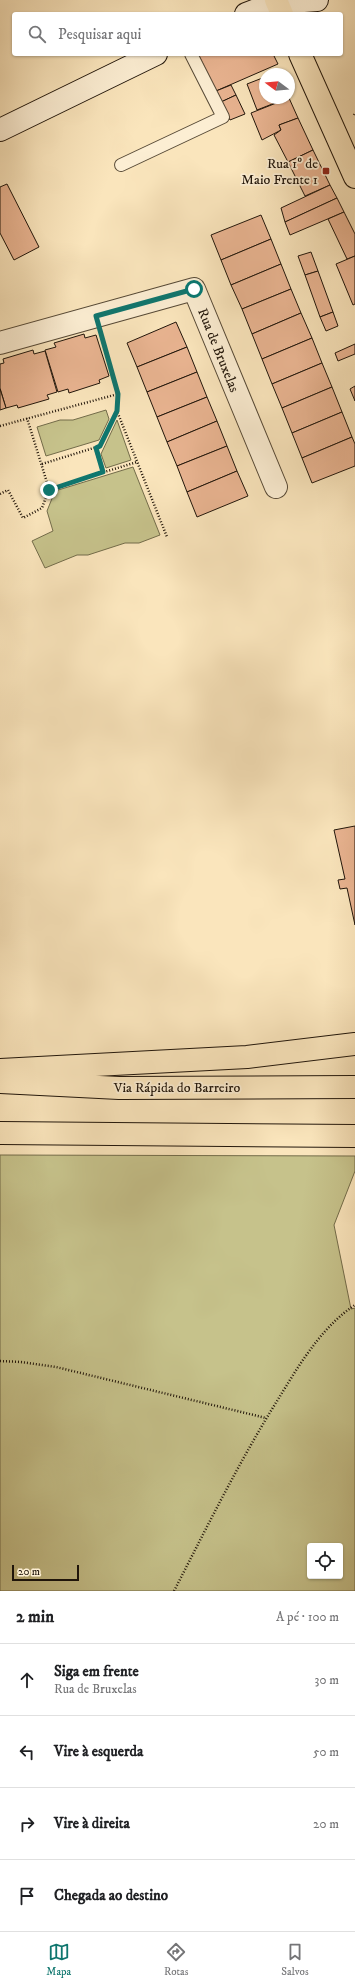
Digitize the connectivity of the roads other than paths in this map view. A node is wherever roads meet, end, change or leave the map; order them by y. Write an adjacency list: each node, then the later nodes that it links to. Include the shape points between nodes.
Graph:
1 (317, 0): 2 (street)
2 (279, 4): 3 (street)
3 (253, 12)
4 (152, 56): 7 (street)
5 (192, 56): 8 (lane, via 223,117)
6 (301, 56): 9 (main road)
7 (0, 130)
8 (121, 165)
9 (355, 177)
10 (0, 343): 11 (street, Rua de Bruxelas, via 194,289)
11 (276, 487)
12 (355, 1044): 13 (main road, via 247,1056)
13 (0, 1070)
14 (0, 1082): 15 (main road, Via Rápida do Barreiro, via 119,1088)
15 (355, 1087)
16 (0, 1133): 17 (main road)
17 (355, 1136)

